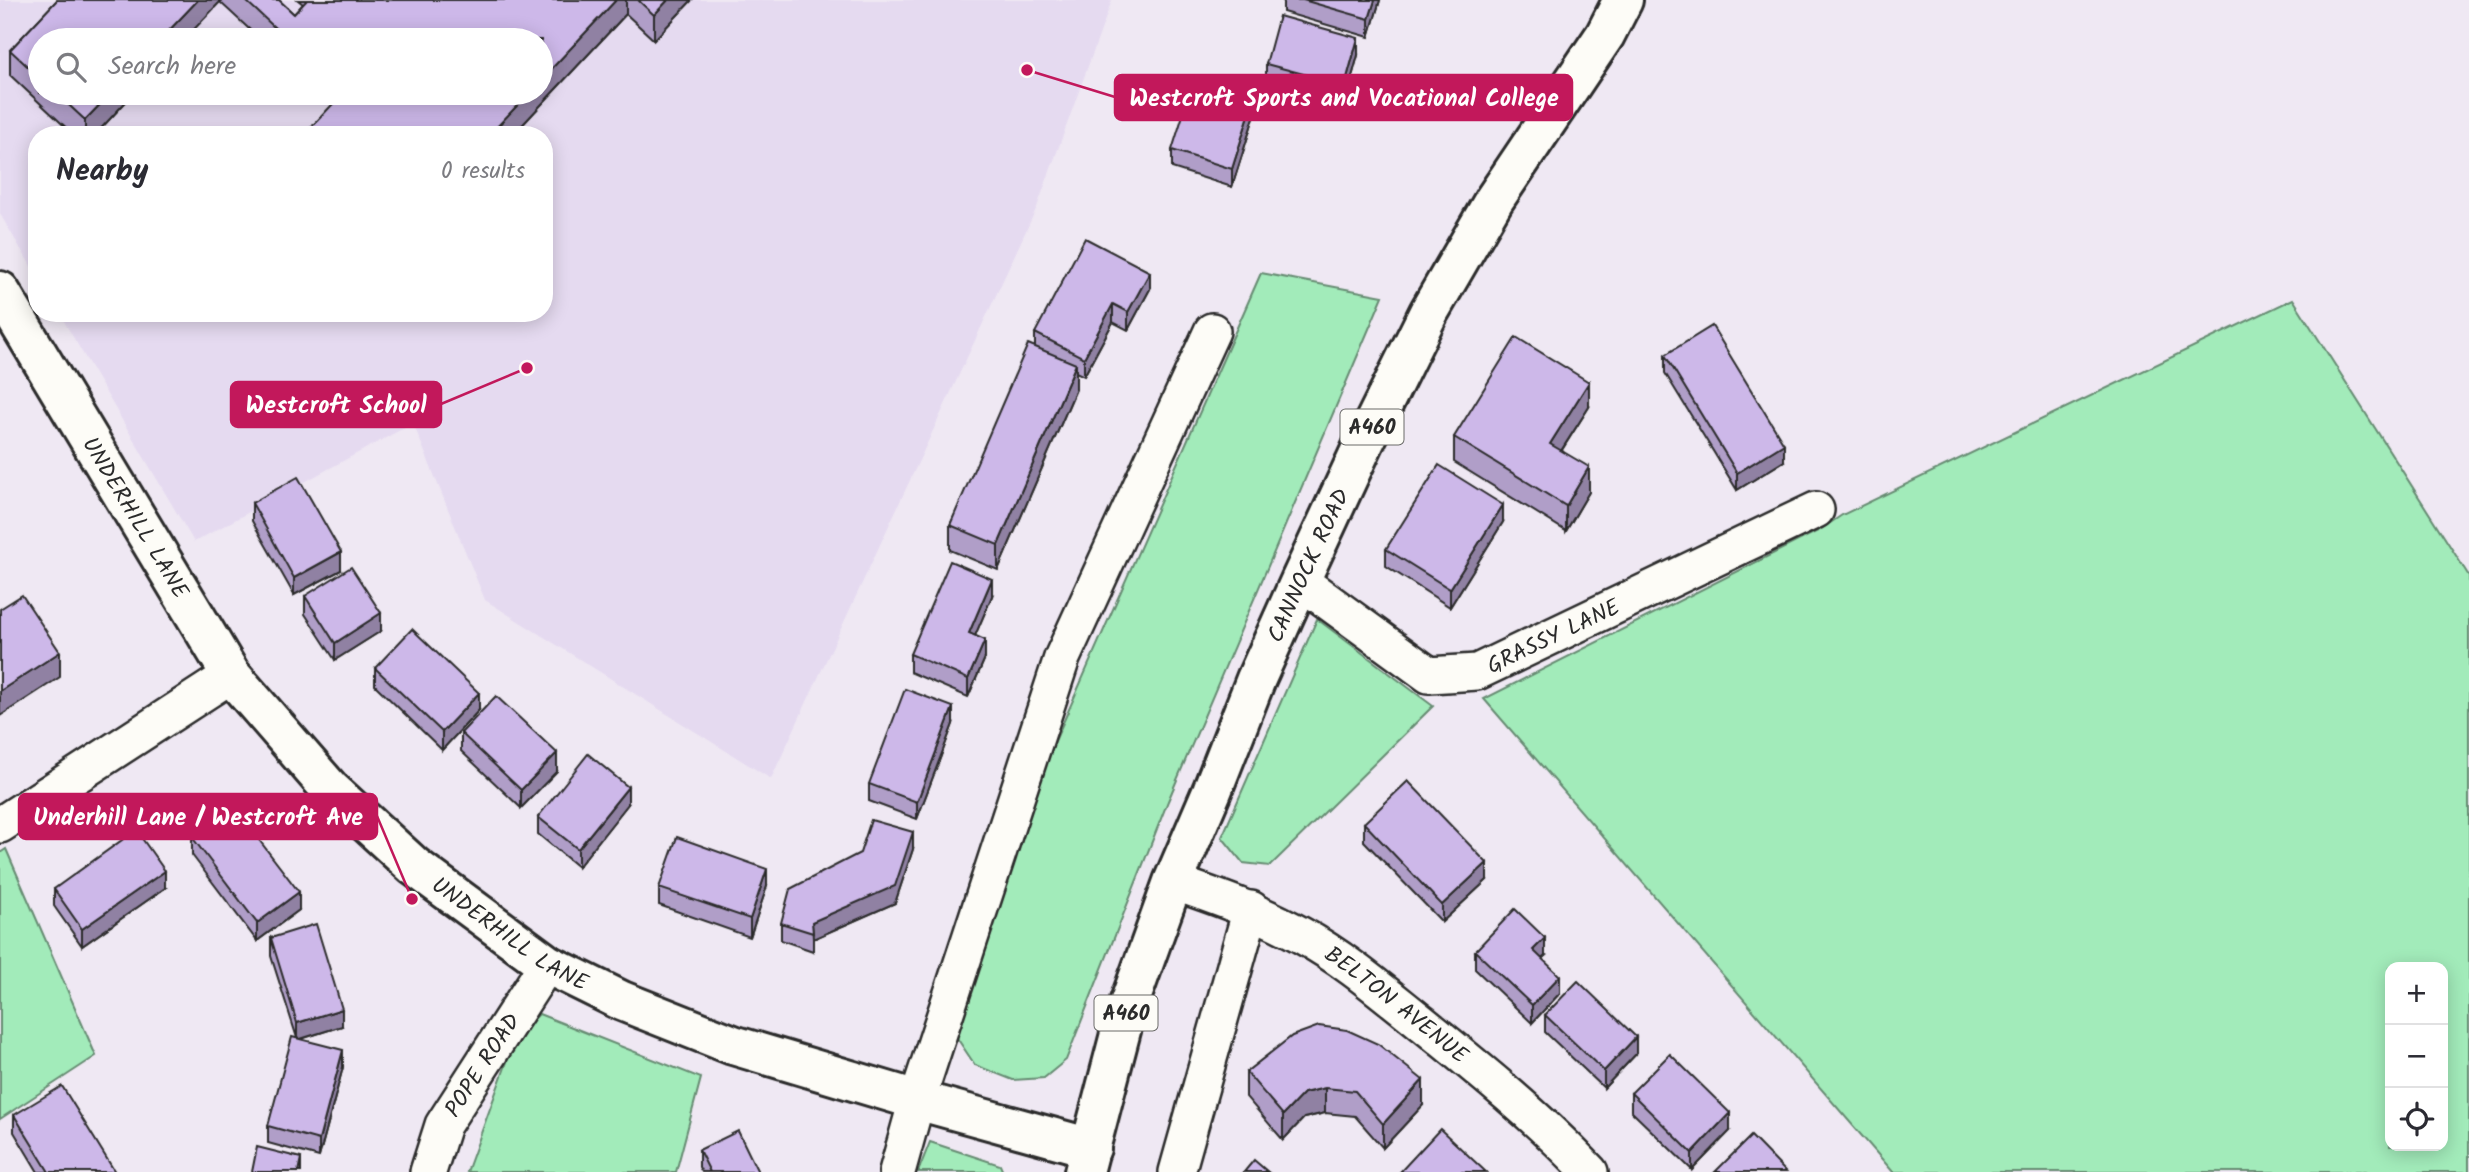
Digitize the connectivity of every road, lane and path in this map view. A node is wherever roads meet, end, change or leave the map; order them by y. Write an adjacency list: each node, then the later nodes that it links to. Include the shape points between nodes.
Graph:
1 (1623, 0): 5 (main road, CANNOCK ROAD / A460, via 1605,35 1494,200 1429,313)
2 (0, 291): 6 (main road, UNDERHILL LANE)
3 (1212, 331): 11 (street, via 1062,658)
4 (1816, 510): 5 (street, GRASSY LANE, via 1477,672 1429,675)
5 (1300, 581): 8 (main road, CANNOCK ROAD / A460)
6 (231, 676): 7 (street); 10 (main road, UNDERHILL LANE, via 339,798 414,866)
7 (0, 825)
8 (1173, 882): 9 (street, BELTON AVENUE); 12 (main road, CANNOCK ROAD / A460, via 1125,1015)
9 (1251, 909): 15 (street); 16 (street, BELTON AVENUE, via 1347,963 1549,1131)
10 (547, 964): 11 (main road, UNDERHILL LANE, via 622,1001 733,1045); 13 (street, POPE ROAD, via 443,1125)
11 (917, 1100): 12 (main road, UNDERHILL LANE); 14 (street)
12 (1088, 1160)
13 (428, 1172)
14 (897, 1172)
15 (1177, 1172)
16 (1590, 1172)

